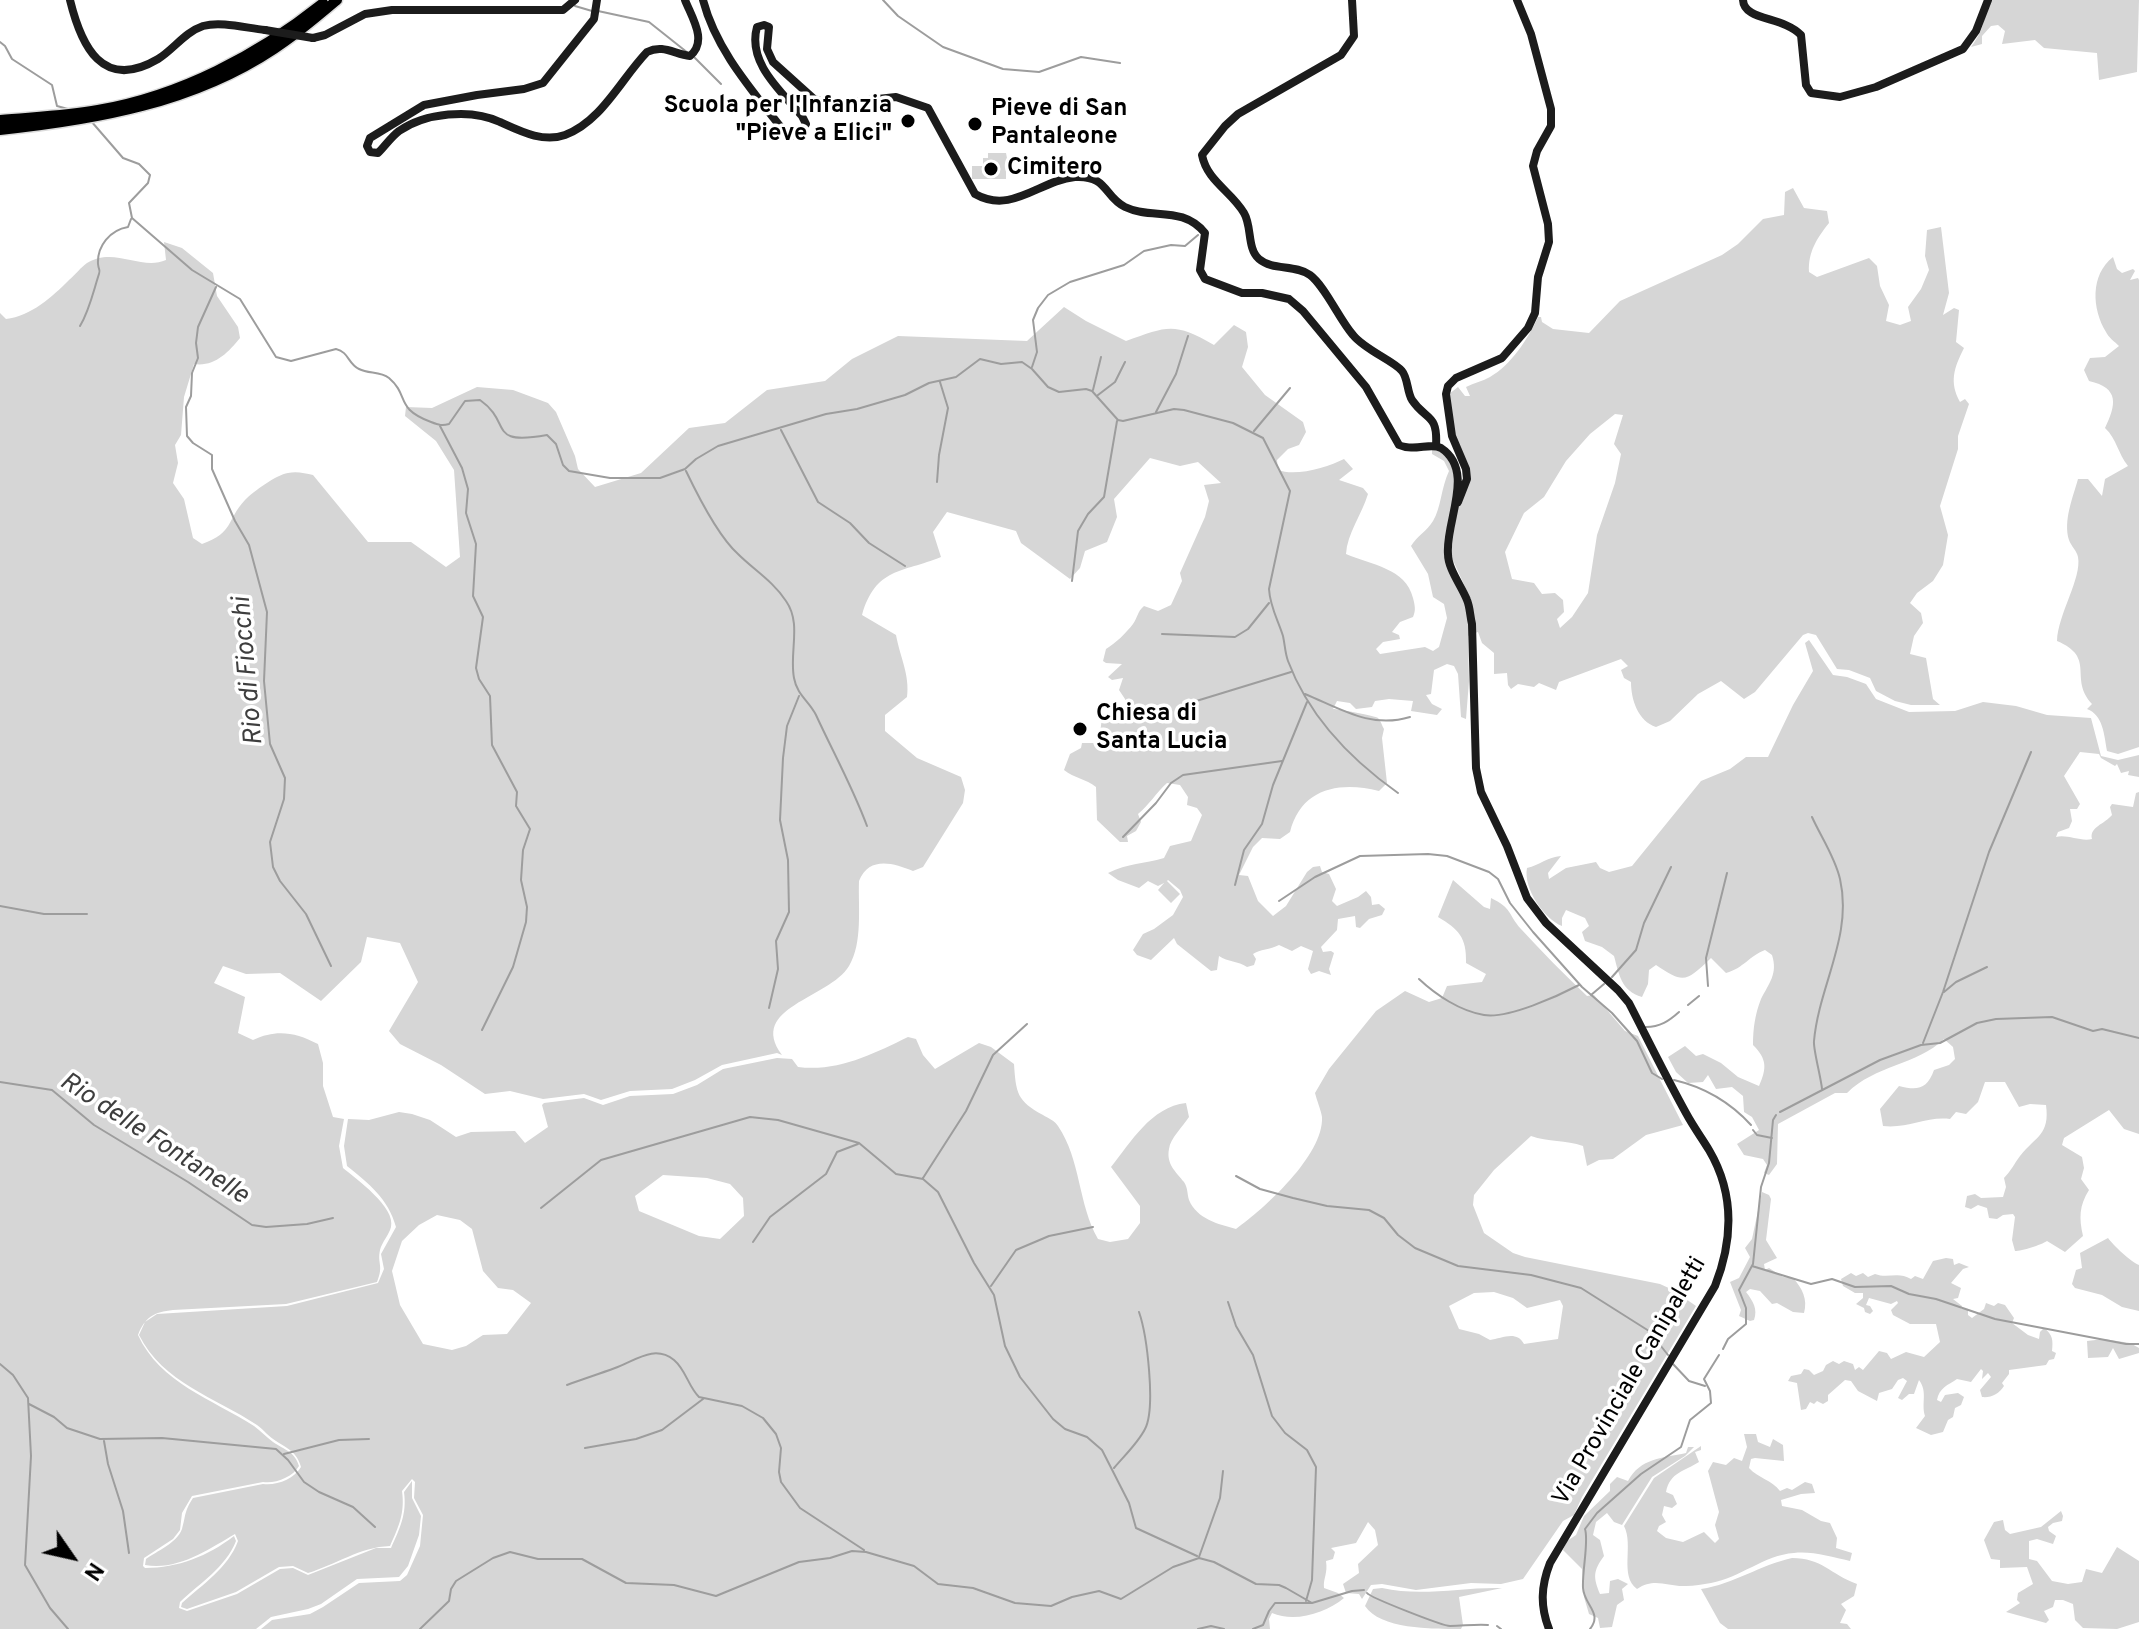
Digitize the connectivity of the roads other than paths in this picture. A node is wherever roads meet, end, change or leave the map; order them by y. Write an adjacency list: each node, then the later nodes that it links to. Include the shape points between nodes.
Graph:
1 (70, 0): 10 (street, bridge, via 86,48 98,61 118,69 159,59 203,26 313,38 365,14 392,10 563,10)
2 (326, 0): 12 (highway)
3 (337, 0): 12 (highway)
4 (685, 0): 11 (street, via 698,32 692,55 664,48 647,52 607,103 564,135 550,138 497,120 455,114 422,118 378,153 368,149 370,138 424,105 543,83)
5 (703, 0): 16 (street, via 729,58 790,136 806,124 759,61 755,37 757,27 764,25 769,27 767,49 773,62 814,99 832,104 896,97 928,108 975,194 983,198 1019,199 1062,179 1091,178 1103,183 1122,206 1171,213 1201,228 1205,233 1200,270 1205,279 1242,293 1289,299 1366,387 1399,445)
6 (1352, 0): 16 (street, via 1354,36 1341,55 1238,114 1202,155 1214,181 1244,212 1254,253 1261,261 1301,269 1314,278 1353,336 1402,371 1411,398 1437,429)
7 (1517, 0): 17 (street, via 1551,109 1551,126 1533,166 1549,242 1528,328 1502,358 1448,386 1452,436 1467,479)
8 (1743, 0): 9 (street, via 1749,14 1782,21 1801,35 1811,93 1840,97 1963,49)
9 (1988, 0)
10 (573, 2)
11 (597, 8)
12 (307, 20): 13 (highway)
13 (237, 66): 14 (highway, via 98,110); 15 (highway, via 166,99 102,117)
14 (0, 120)
15 (0, 130)
16 (1436, 446): 17 (street, via 1458,474)
17 (1454, 509): 18 (street, Via Provinciale Canipaletti, via 1447,557 1472,624 1481,792 1527,898 1629,1003 1710,1152 1728,1205 1728,1246 1715,1286 1550,1563 1542,1593)
18 (1549, 1629)

